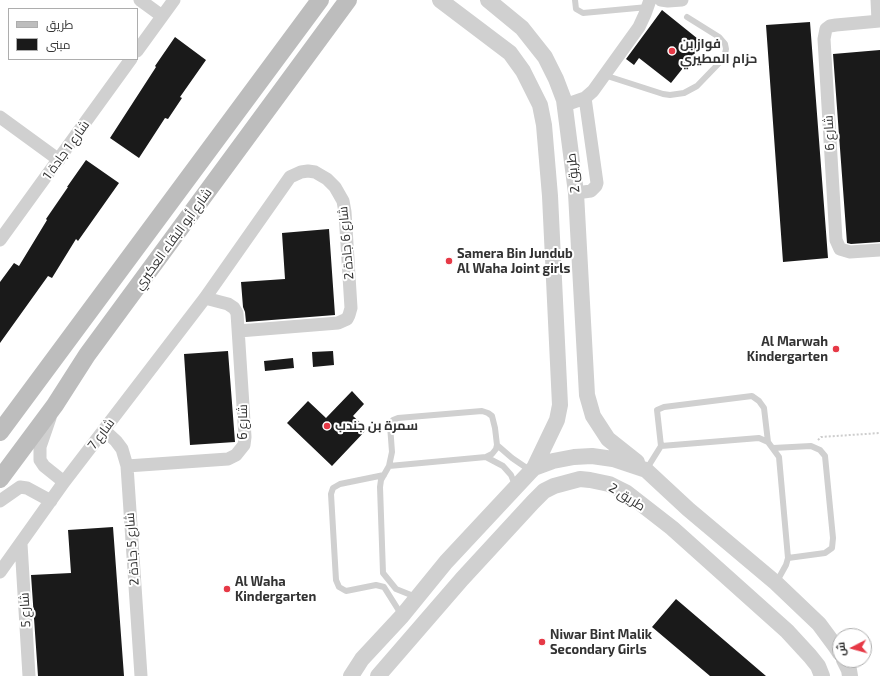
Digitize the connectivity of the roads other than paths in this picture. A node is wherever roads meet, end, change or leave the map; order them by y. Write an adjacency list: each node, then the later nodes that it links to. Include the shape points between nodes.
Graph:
1 (140, 0): 12 (street)
2 (174, 0): 12 (street)
3 (320, 0): 24 (main road, شارع أبو البقاء العكبري)
4 (348, 0): 30 (main road, شارع أبو البقاء العكبري)
5 (440, 0): 23 (street, طريق 2, via 510,53 523,71 540,105)
6 (488, 0): 19 (street, طريق 2, via 522,28 545,57)
7 (575, 0): 11 (lane, via 576,9 583,13)
8 (661, 0): 9 (street)
9 (682, 0)
10 (877, 0): 14 (street, شارع 6)
11 (649, 4): 17 (street, via 639,27)
12 (162, 16): 15 (street)
13 (687, 17): 17 (lane, via 719,37 726,48 724,58 697,86 684,93 670,95)
14 (879, 21): 26 (street, شارع 6, via 830,26 826,29 824,39 836,240 840,249 850,252)
15 (138, 50)
16 (131, 60): 21 (street, شارع 1 جادة 1)
17 (604, 75): 18 (street)
18 (585, 98): 19 (street); 22 (street, via 597,182 590,191)
19 (565, 105): 22 (street, طريق 2)
20 (0, 117): 21 (street)
21 (59, 160): 25 (street, شارع 1 جادة 1)
22 (576, 193): 23 (street, via 569,184 564,183 554,186); 29 (street, طريق 2)
23 (550, 196): 31 (street, طريق 2)
24 (144, 236): 30 (main road, via 154,239 156,248 96,334); 34 (main road, شارع أبو البقاء العكبري)
25 (0, 240)
26 (880, 250)
27 (205, 298): 28 (street, شارع 6, via 234,308); 28 (street, شارع 6 جادة 2, via 290,177 308,171 315,172 327,180 338,192 345,212 351,308 349,315 338,323); 33 (street, شارع 7)
28 (239, 331): 40 (street, شارع 6, via 245,438 236,455 228,459)
29 (584, 354): 31 (street, via 576,363 568,363); 43 (street, طريق 2, via 587,395 593,416 608,439)
30 (87, 355): 32 (main road, شارع أبو البقاء العكبري)
31 (558, 355): 42 (street, طريق 2, via 560,405 557,420)
32 (55, 405): 45 (main road, شارع أبو البقاء العكبري); 46 (street, via 40,448 40,460)
33 (104, 430): 40 (street, شارع 5 جادة 2, via 122,449); 46 (street, شارع 7)
34 (0, 432)
35 (768, 442): 37 (lane, via 759,438); 37 (lane, via 764,408 752,396 657,410); 38 (lane)
36 (497, 445): 39 (lane, via 492,454); 41 (lane, via 492,416 482,411 398,418 390,425 392,452); 42 (lane, via 512,458)
37 (661, 446): 43 (lane)
38 (773, 448): 56 (lane, via 779,457); 56 (lane, via 811,446 825,456 832,548 825,553)
39 (486, 457): 41 (lane); 47 (lane, via 503,466)
40 (126, 466): 68 (street, شارع 5 جادة 2)
41 (388, 466): 44 (lane)
42 (532, 469): 43 (street, طريق 2, via 574,456 592,456 628,463); 47 (street, طريق 2)
43 (646, 470): 50 (street, طريق 2)
44 (384, 474): 60 (lane, via 380,487); 63 (lane, via 340,484 333,488 330,494 336,580 339,587 346,591)
45 (0, 479)
46 (64, 482): 49 (street, شارع 7)
47 (516, 487): 51 (street, طريق 2)
48 (0, 501): 49 (street, via 20,487)
49 (51, 501): 54 (street, شارع 7)
50 (688, 509): 52 (street, via 687,524); 55 (street, طريق 2)
51 (485, 520): 53 (street, via 483,533 489,539); 57 (street, طريق 2)
52 (672, 528): 53 (street, طريق 2, via 627,493 609,484 580,479 544,491); 58 (street, طريق 2)
53 (501, 537): 61 (street, طريق 2)
54 (21, 544): 59 (street, شارع 7); 67 (street, شارع 5)
55 (732, 548): 58 (street, via 718,549 714,552); 62 (street, طريق 2)
56 (788, 558): 62 (lane)
57 (446, 562): 61 (street, via 457,562 461,566); 64 (street, طريق 2)
58 (715, 566): 71 (street, طريق 2, via 792,636 818,666)
59 (0, 572)
60 (383, 573): 63 (lane, via 382,580); 64 (lane, via 396,588)
61 (462, 580): 70 (street, طريق 2)
62 (776, 583): 66 (street, طريق 2, via 819,624)
63 (376, 585): 65 (lane, via 384,587)
64 (416, 598): 65 (street, طريق 2)
65 (402, 616): 69 (street, طريق 2, via 362,659)
66 (832, 642)
67 (28, 676)
68 (141, 676)
69 (351, 676)
70 (378, 676)
71 (822, 676)

